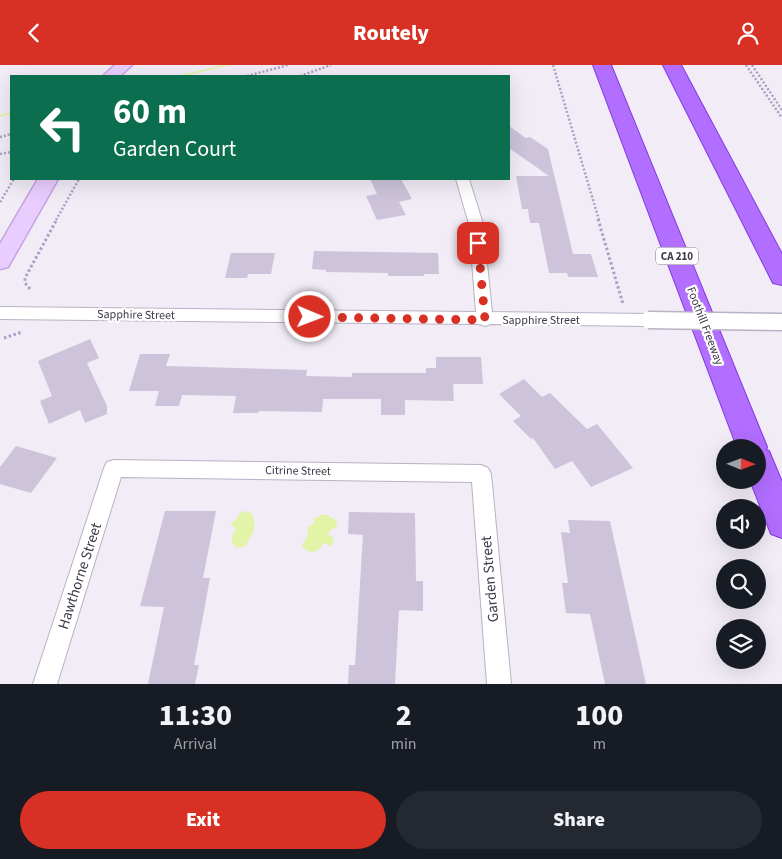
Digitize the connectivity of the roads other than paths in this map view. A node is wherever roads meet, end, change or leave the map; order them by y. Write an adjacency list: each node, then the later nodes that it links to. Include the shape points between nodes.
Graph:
1 (124, 65): 4 (main road)
2 (602, 65): 12 (highway, Foothill Freeway / CA 210)
3 (672, 65): 8 (highway)
4 (113, 75)
5 (47, 180): 7 (main road)
6 (462, 180): 10 (street, via 476,224)
7 (0, 262)
8 (782, 277)
9 (0, 313): 10 (street, Sapphire Street)
10 (485, 320): 11 (street, Sapphire Street, bridge)
11 (782, 322)
12 (749, 439)
13 (114, 468): 14 (street, Citrine Street); 17 (street, Hawthorne Street)
14 (481, 474): 18 (street, Garden Street)
15 (766, 481): 16 (highway)
16 (782, 523)
17 (45, 684)
18 (499, 684)

